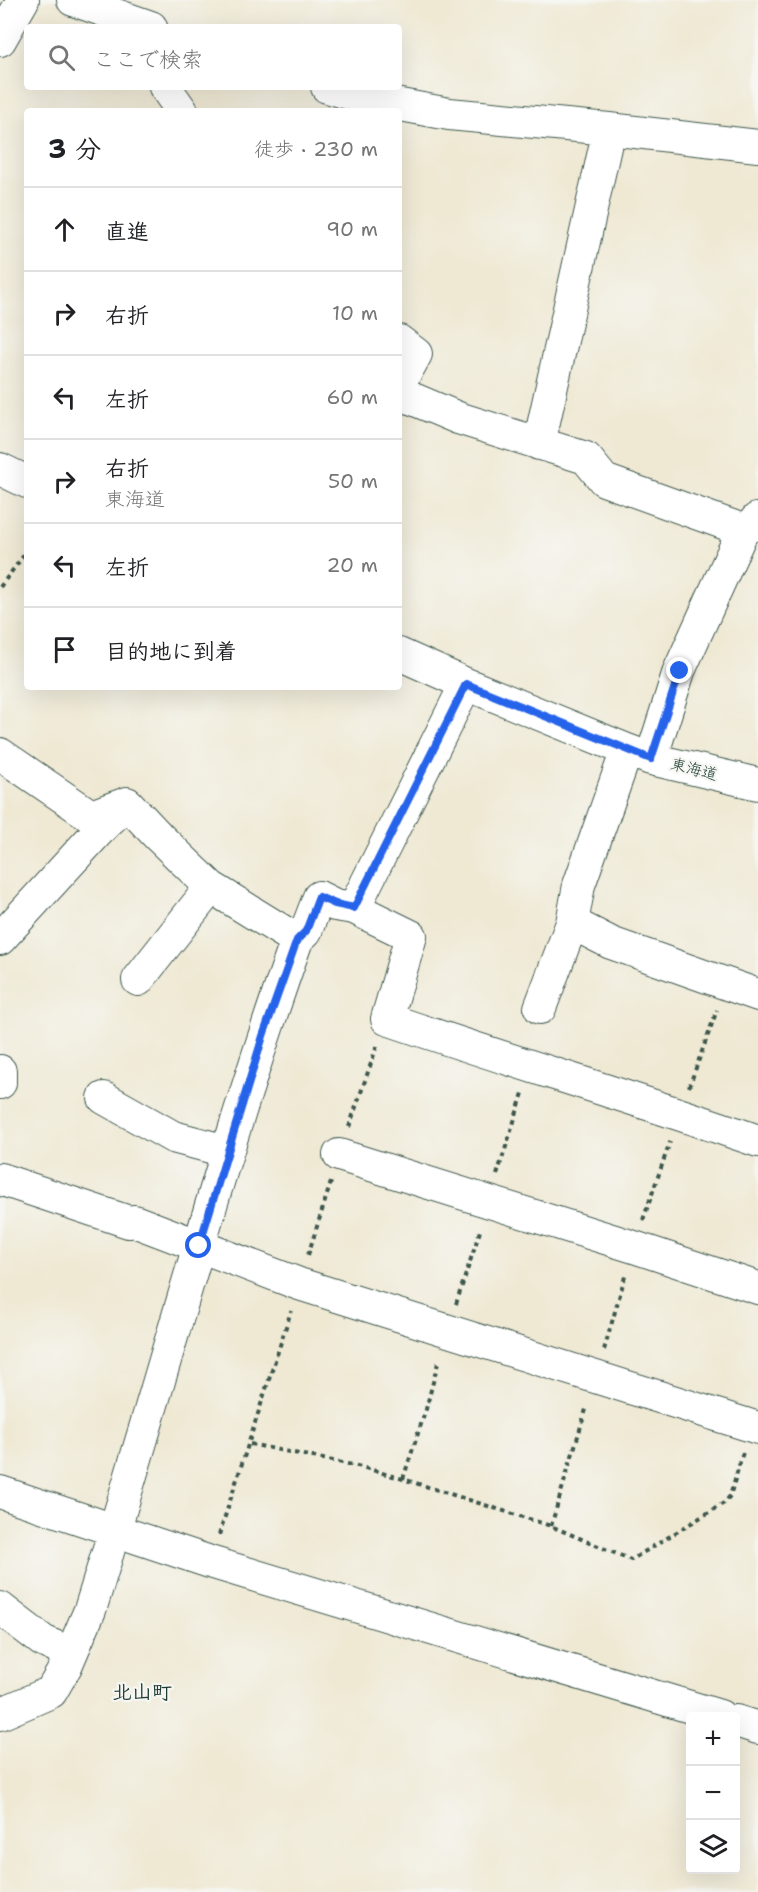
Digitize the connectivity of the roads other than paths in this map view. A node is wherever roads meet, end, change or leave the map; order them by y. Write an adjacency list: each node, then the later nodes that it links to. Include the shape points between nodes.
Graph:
1 (23, 0): 5 (street)
2 (73, 0): 3 (street)
3 (121, 21): 4 (street)
4 (136, 24)
5 (0, 40)
6 (167, 90): 8 (street)
7 (337, 90): 9 (street, via 449,114)
8 (180, 108)
9 (609, 129): 10 (street); 14 (street)
10 (758, 146)
11 (408, 347): 12 (street)
12 (402, 372)
13 (402, 394): 14 (street, via 458,418)
14 (539, 444): 17 (street, via 586,458 604,480)
15 (0, 469): 16 (street)
16 (24, 481)
17 (750, 524): 21 (street)
18 (402, 655): 19 (street, 東海道)
19 (466, 684): 21 (street, 東海道); 25 (street)
20 (0, 754): 23 (street, via 91,816)
21 (639, 754): 22 (street, 東海道); 26 (street, via 579,885)
22 (758, 784)
23 (128, 803): 24 (street); 27 (street)
24 (211, 887): 28 (street); 29 (street)
25 (354, 908): 28 (street, via 319,897 306,931); 35 (street, via 411,936 387,1019)
26 (572, 923): 30 (street, via 611,942); 31 (street)
27 (0, 939)
28 (297, 940): 36 (street)
29 (138, 980)
30 (758, 995)
31 (540, 1008)
32 (0, 1071): 33 (street)
33 (0, 1083)
34 (104, 1098): 36 (street, via 173,1137)
35 (758, 1141)
36 (226, 1151): 39 (street)
37 (339, 1155): 40 (street)
38 (0, 1179): 39 (street)
39 (199, 1246): 41 (street, via 299,1284 446,1332); 43 (street)
40 (758, 1288)
41 (754, 1427)
42 (0, 1492): 43 (street)
43 (115, 1530): 45 (street, via 90,1610); 46 (street)
44 (0, 1608): 45 (street, via 43,1641)
45 (71, 1654): 47 (street, via 51,1692)
46 (707, 1712)
47 (0, 1714)
48 (740, 1723): 49 (street)
49 (758, 1728)

